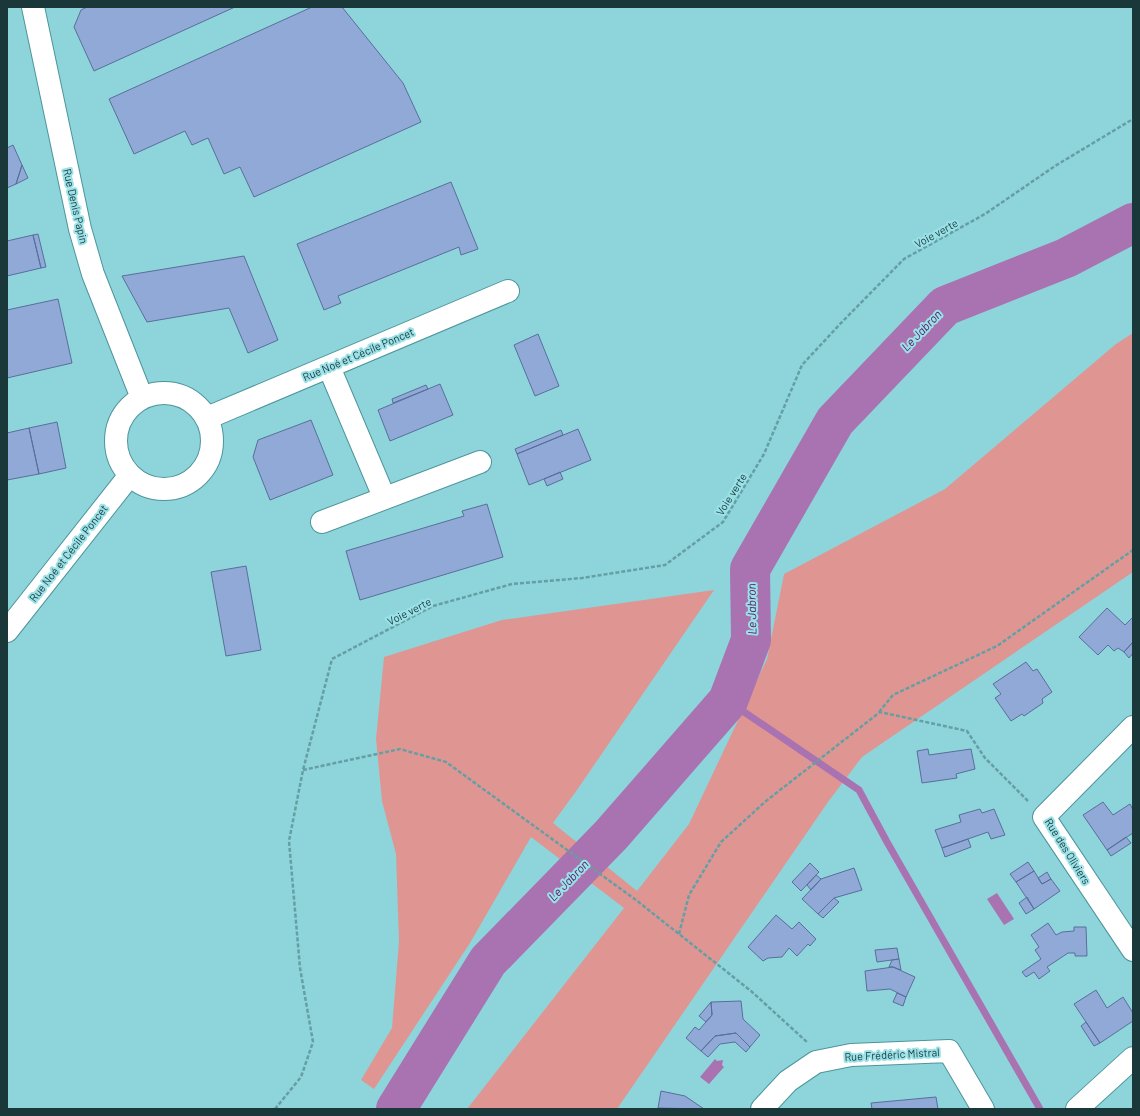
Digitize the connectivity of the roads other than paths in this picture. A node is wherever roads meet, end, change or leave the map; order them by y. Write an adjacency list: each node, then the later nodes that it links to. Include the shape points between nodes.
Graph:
1 (33, 7): 4 (street, Rue Denis Papin, via 80,228 93,274)
2 (508, 291): 3 (street, Rue Noé et Cécile Poncet)
3 (329, 367): 5 (street, Rue Noé et Cécile Poncet); 8 (street)
4 (142, 398): 5 (street, via 153,393 179,394 195,404); 7 (street, via 131,405 123,415 115,440 122,465)
5 (207, 418): 7 (street, via 211,430 211,454 198,476 188,483 164,489 140,483)
6 (480, 462): 8 (street)
7 (130, 475): 10 (street, Rue Noé et Cécile Poncet)
8 (384, 497): 9 (street)
9 (322, 522)
10 (7, 631)
11 (1133, 727): 12 (street, Rue des Oliviers, via 1044,817)
12 (1133, 950)
13 (1133, 1058): 16 (street)
14 (762, 1109): 15 (street, Rue Frédéric Mistral, via 788,1081 816,1062 851,1054 949,1051)
15 (983, 1109)
16 (1077, 1109)

